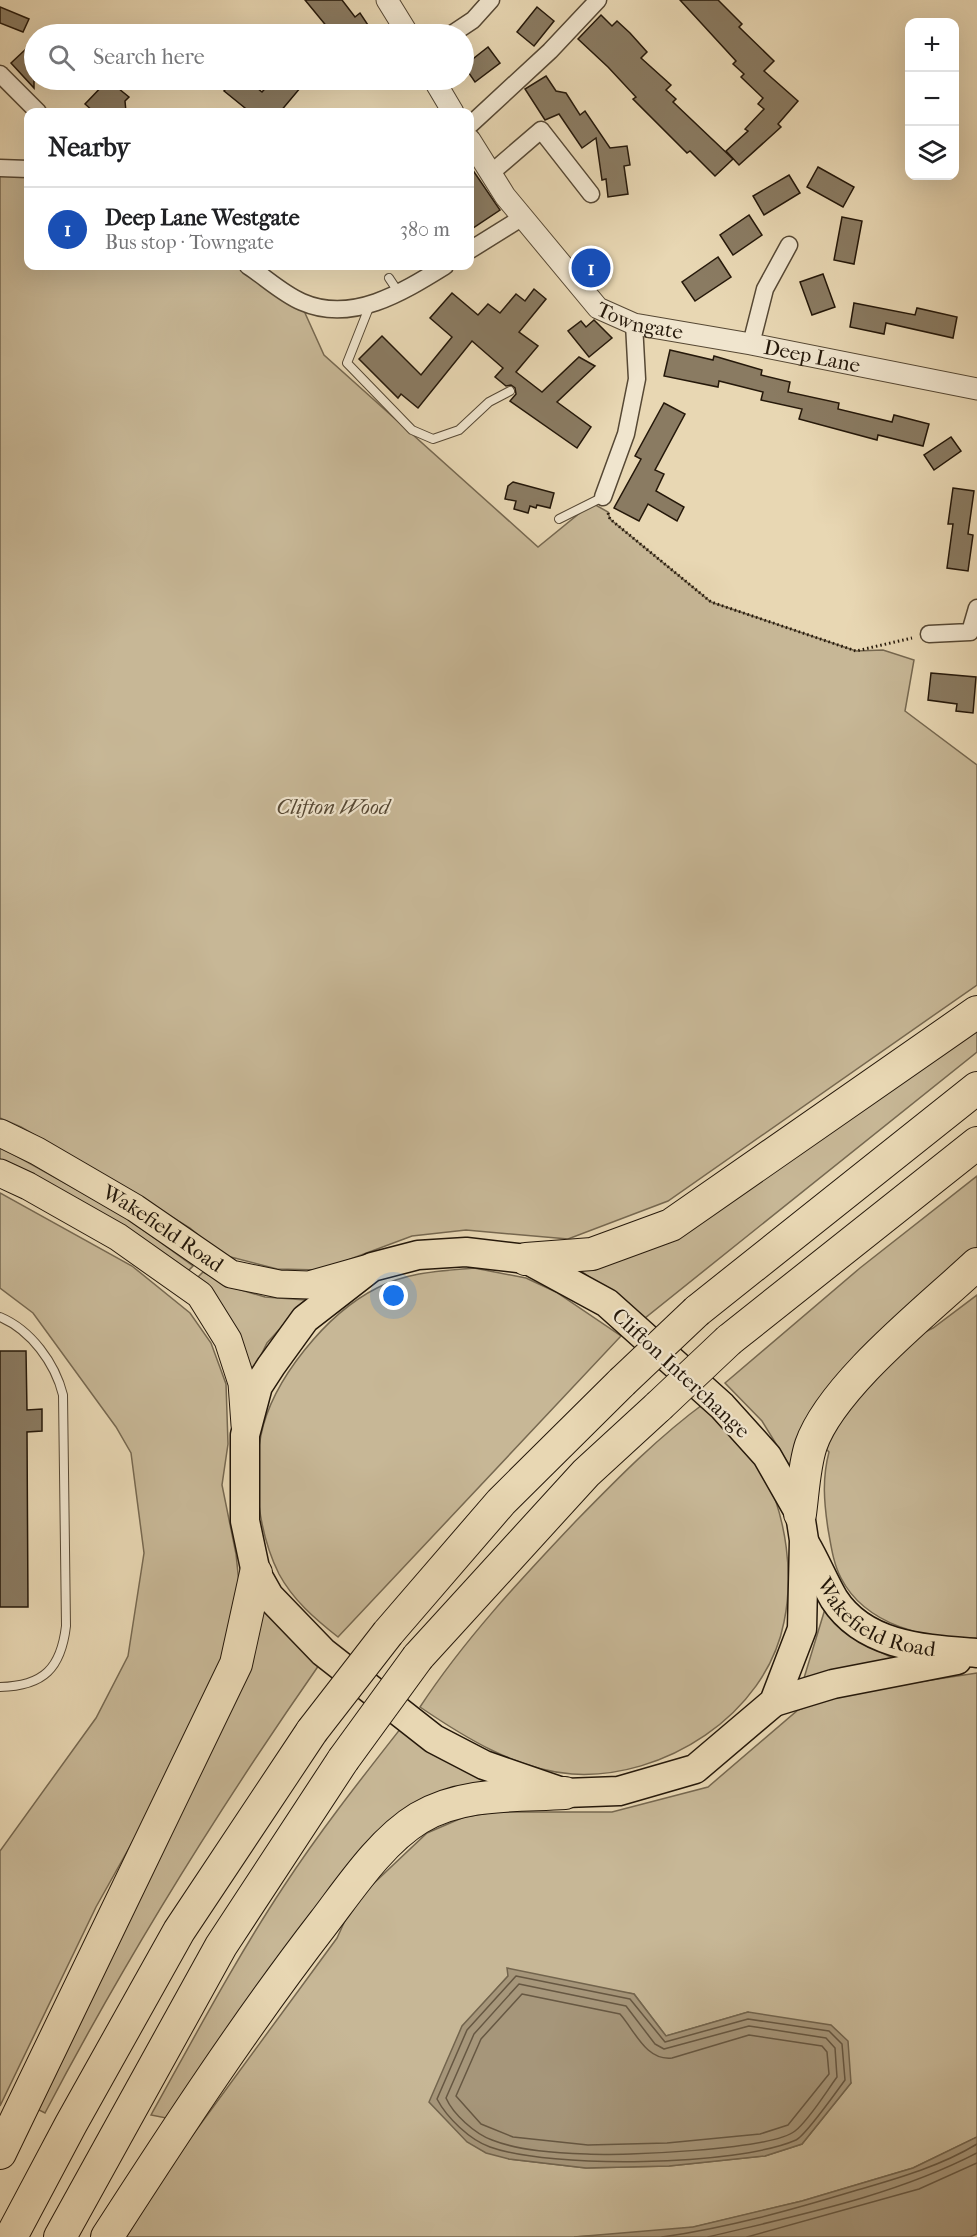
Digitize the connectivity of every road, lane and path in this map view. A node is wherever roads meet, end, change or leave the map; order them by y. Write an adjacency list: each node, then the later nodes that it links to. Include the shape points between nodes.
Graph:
1 (387, 0): 4 (street)
2 (491, 0): 5 (street)
3 (598, 0): 10 (street)
4 (402, 24)
5 (467, 24)
6 (0, 74): 8 (street)
7 (440, 90): 9 (street)
8 (34, 108)
9 (451, 108)
10 (474, 121)
11 (474, 146): 14 (street, Towngate)
12 (0, 168): 13 (street)
13 (24, 169)
14 (491, 173): 15 (street, via 541,130); 16 (street, Towngate)
15 (591, 194)
16 (523, 217): 18 (street); 24 (street, Towngate, via 598,308)
17 (789, 245): 25 (street, Deep Lane, via 765,289)
18 (474, 248)
19 (254, 270): 23 (street, via 300,302 325,310)
20 (438, 270): 22 (street)
21 (389, 279): 22 (lane)
22 (399, 293): 23 (street)
23 (370, 305): 27 (lane, via 347,363 412,430 434,439 459,430 489,402)
24 (634, 324): 25 (street, Towngate); 28 (street, via 637,379 626,434)
25 (751, 344): 26 (street, Deep Lane)
26 (977, 389)
27 (510, 391)
28 (603, 497): 29 (lane); 31 (path, via 610,519 711,602 856,651)
29 (559, 519)
30 (977, 608): 31 (street, via 970,632)
31 (929, 634)
32 (977, 1012): 37 (highway, via 671,1225 592,1254)
33 (977, 1088): 49 (highway, bridge, via 697,1311 501,1502 388,1633 312,1731 179,1930)
34 (0, 1133): 39 (main road, Wakefield Road, via 135,1208 231,1274 279,1284 309,1285)
35 (977, 1143): 50 (highway, bridge, via 729,1340 586,1473 418,1658 343,1760 221,1946)
36 (0, 1173): 41 (main road, Wakefield Road, via 118,1237 200,1294 228,1340 242,1383)
37 (526, 1259): 39 (highway, Clifton Interchange, via 466,1251 418,1255); 42 (highway, Clifton Interchange, via 607,1303 722,1406 767,1456)
38 (977, 1264): 42 (highway, via 857,1376 822,1422 810,1447)
39 (372, 1267): 41 (highway, Clifton Interchange, via 306,1318 258,1386)
40 (0, 1317): 45 (lane, via 35,1342 57,1375 63,1395 66,1614 64,1644 56,1665 31,1683)
41 (245, 1435): 43 (highway, Clifton Interchange, via 245,1521)
42 (802, 1527): 44 (highway, Wakefield Road, via 835,1600 863,1629 899,1645); 46 (highway, Clifton Interchange, via 802,1629)
43 (256, 1573): 47 (highway, Clifton Interchange, via 269,1596 323,1652 434,1739 484,1765); 48 (highway, via 236,1664)
44 (977, 1655): 46 (highway, Wakefield Road, via 833,1684)
45 (0, 1687)
46 (774, 1702): 47 (highway, Clifton Interchange, via 695,1769 619,1791)
47 (565, 1793): 51 (highway, via 465,1799 418,1819 371,1860 297,1957)
48 (0, 2153)
49 (11, 2237)
50 (60, 2237)
51 (107, 2237)

